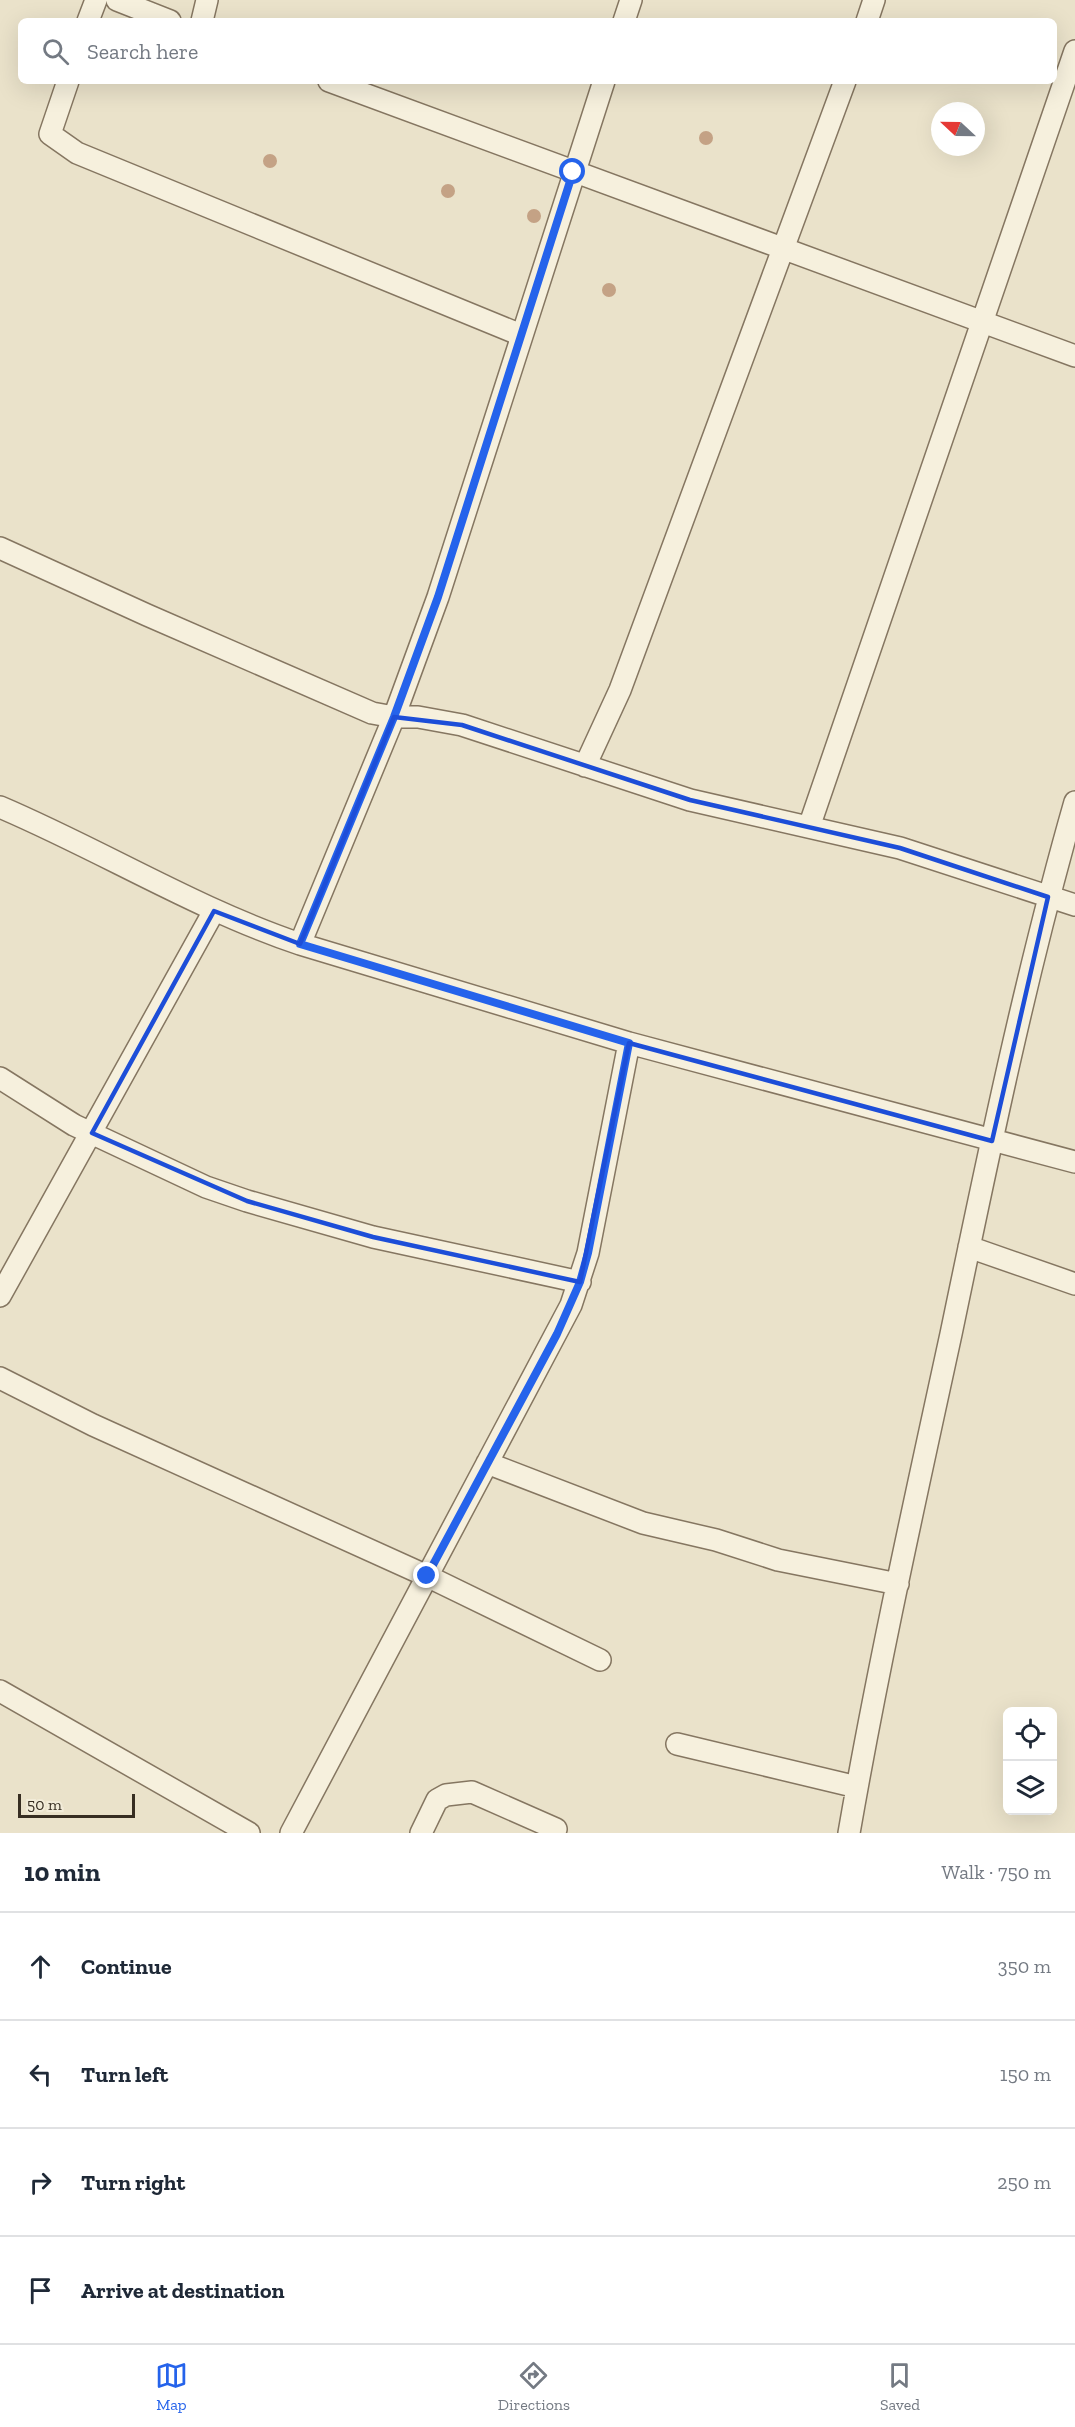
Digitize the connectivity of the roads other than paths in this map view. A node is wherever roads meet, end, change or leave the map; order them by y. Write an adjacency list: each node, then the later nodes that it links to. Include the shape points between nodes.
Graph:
1 (96, 0): 6 (street)
2 (117, 0): 7 (street)
3 (207, 0): 8 (street)
4 (631, 0): 9 (street)
5 (874, 0): 10 (street)
6 (89, 18)
7 (162, 18)
8 (203, 18)
9 (625, 18)
10 (868, 18)
11 (1075, 51): 18 (street)
12 (67, 84): 19 (street, via 50,134 77,153)
13 (338, 84): 16 (street)
14 (603, 84): 16 (street)
15 (844, 84): 17 (street)
16 (573, 172): 17 (street); 19 (street)
17 (785, 248): 18 (street); 23 (street, via 620,690)
18 (981, 322): 20 (street); 26 (street)
19 (521, 335): 22 (street, via 438,597)
20 (1075, 356)
21 (0, 548): 22 (street, via 361,709)
22 (394, 717): 23 (street, via 462,725); 30 (street)
23 (585, 766): 26 (street, via 690,800)
24 (1075, 802): 27 (street)
25 (0, 807): 29 (street)
26 (809, 827): 27 (street, via 900,848)
27 (1048, 897): 28 (street); 34 (street)
28 (1075, 905)
29 (214, 911): 30 (street); 33 (street)
30 (300, 944): 31 (street)
31 (629, 1043): 34 (street); 37 (street)
32 (0, 1078): 33 (street)
33 (92, 1133): 37 (street, via 247,1202 373,1237); 39 (street)
34 (992, 1141): 35 (street); 36 (street)
35 (1075, 1162)
36 (969, 1247): 38 (street); 43 (street)
37 (580, 1282): 41 (street, via 557,1334)
38 (1075, 1284)
39 (0, 1296)
40 (0, 1378): 42 (street, via 93,1425)
41 (487, 1463): 42 (street); 43 (street, via 643,1523 778,1560)
42 (427, 1576): 44 (street); 50 (street)
43 (898, 1584): 47 (street)
44 (600, 1660)
45 (0, 1691): 49 (street)
46 (677, 1744): 47 (street)
47 (857, 1787): 52 (street)
48 (556, 1828): 51 (street, via 472,1792 437,1800)
49 (249, 1833)
50 (291, 1833)
51 (421, 1833)
52 (849, 1833)

